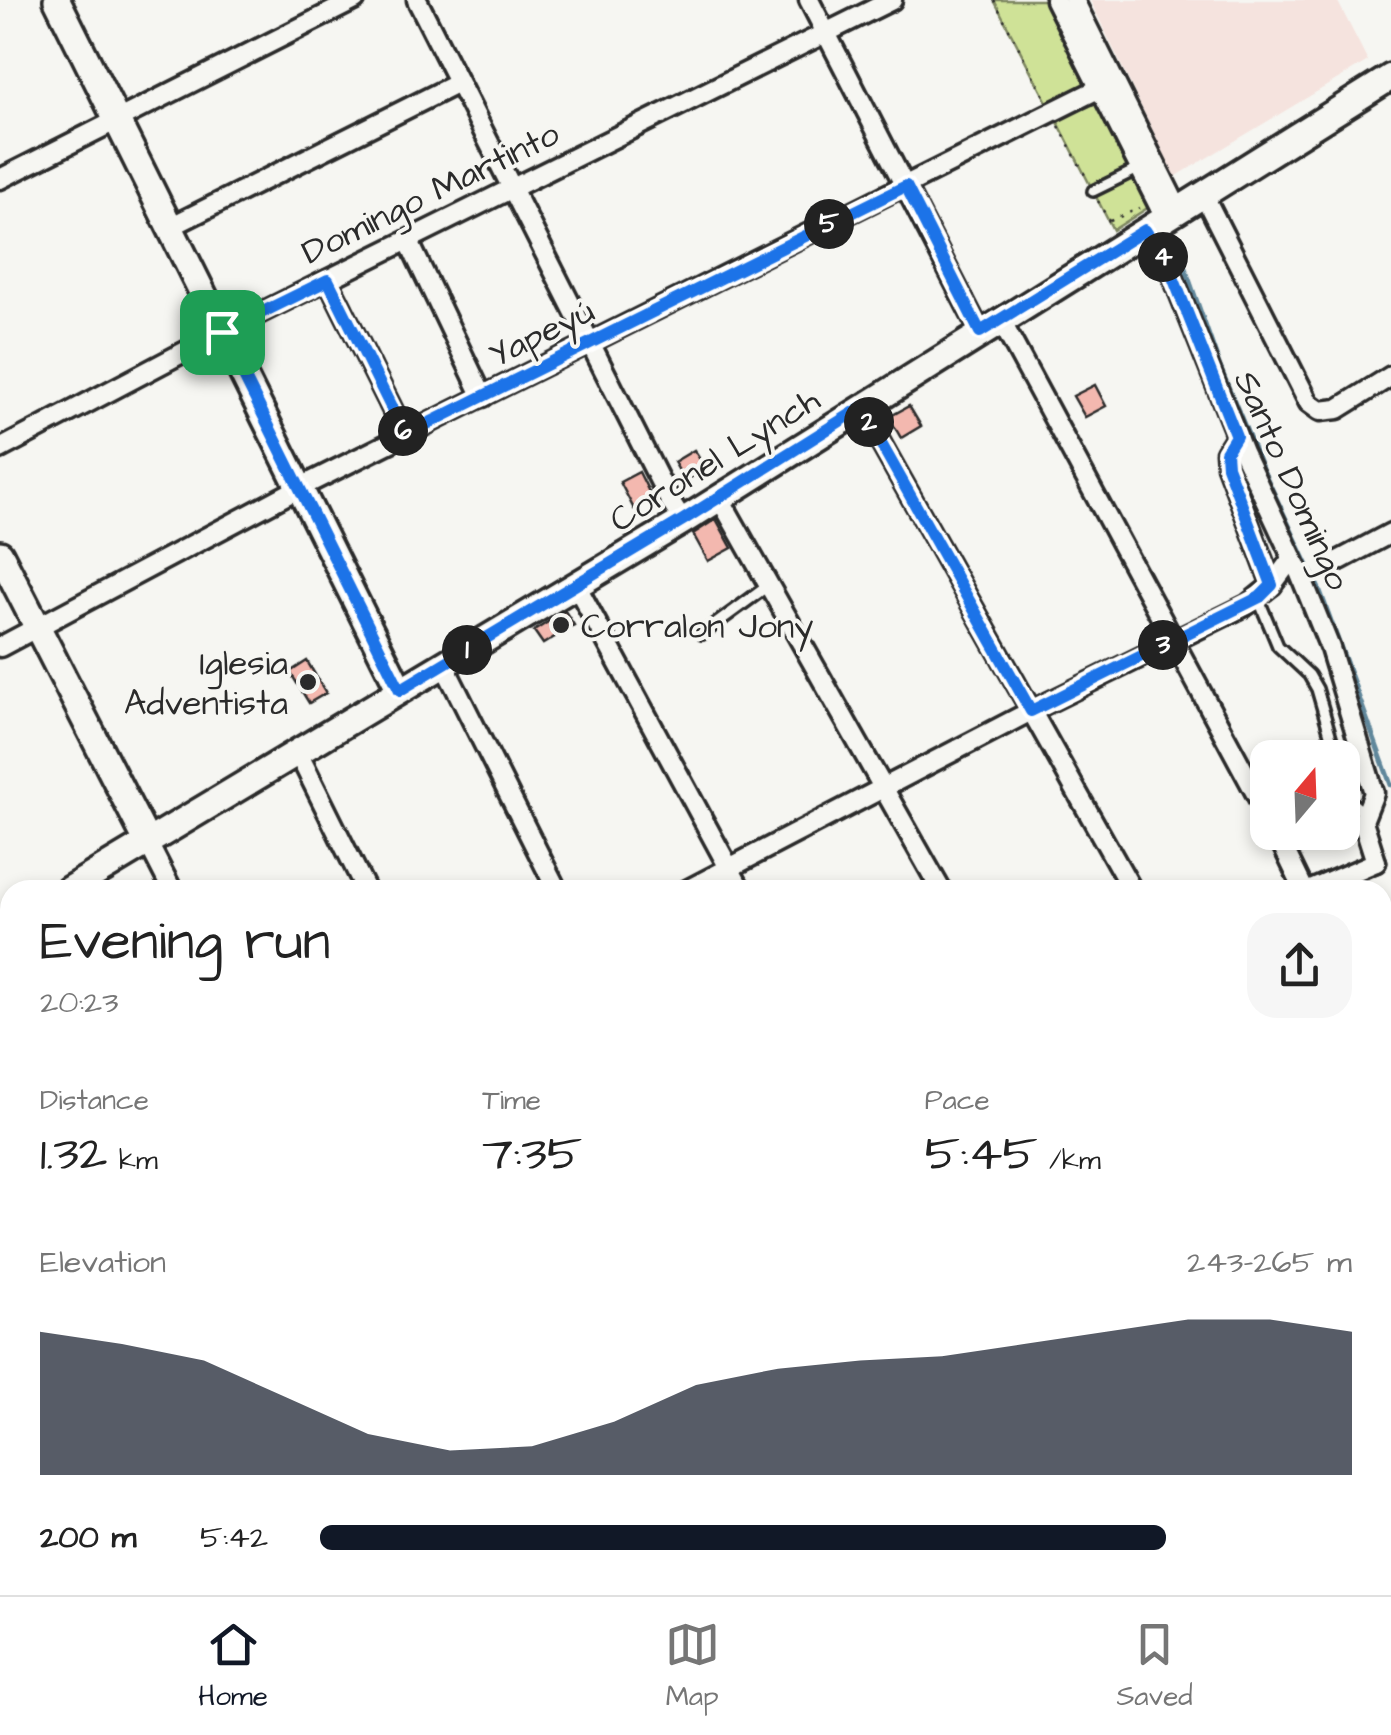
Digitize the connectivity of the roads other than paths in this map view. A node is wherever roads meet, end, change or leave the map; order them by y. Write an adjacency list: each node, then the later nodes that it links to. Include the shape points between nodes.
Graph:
1 (56, 0): 12 (street)
2 (354, 0): 12 (street)
3 (418, 0): 10 (street)
4 (809, 0): 8 (street)
5 (892, 0): 8 (street, Domingo Martinto)
6 (1055, 0): 11 (street)
7 (1074, 0): 11 (street)
8 (826, 33): 15 (street); 16 (street, Domingo Martinto)
9 (1391, 77): 18 (street, Coronel Lynch)
10 (458, 83): 16 (street); 20 (street)
11 (1106, 85): 13 (street); 15 (street, Yapeyú); 19 (street)
12 (117, 122): 14 (street); 20 (street)
13 (1138, 168): 17 (lane); 19 (street)
14 (0, 180)
15 (906, 186): 23 (street); 25 (street, Yapeyú)
16 (512, 187): 21 (street, Domingo Martinto); 25 (street)
17 (1093, 192)
18 (1204, 194): 19 (street, Coronel Lynch); 26 (street, via 1305,398 1320,411 1338,409)
19 (1162, 219): 23 (street, Coronel Lynch); 30 (street, Santo Domingo, via 1169,267)
20 (170, 228): 24 (street)
21 (408, 240): 22 (street, Domingo Martinto); 27 (street)
22 (328, 280): 24 (street, Domingo Martinto); 29 (street)
23 (990, 326): 28 (street, Coronel Lynch); 45 (street)
24 (222, 332): 31 (street, Domingo Martinto); 32 (street)
25 (591, 344): 27 (street, Yapeyú); 34 (street)
26 (1391, 376)
27 (484, 397): 29 (street, Yapeyú)
28 (861, 408): 33 (street, Coronel Lynch); 49 (street)
29 (405, 435): 32 (street, Yapeyú)
30 (1236, 436): 37 (street, Santo Domingo); 41 (street, via 1227,466)
31 (0, 449)
32 (301, 487): 43 (street, Yapeyú); 48 (street)
33 (720, 497): 34 (street, Coronel Lynch); 39 (street)
34 (683, 520): 40 (street, Coronel Lynch)
35 (1391, 533): 38 (street)
36 (0, 554): 43 (street)
37 (1292, 558): 41 (street); 55 (street, Santo Domingo, via 1330,648 1374,792)
38 (1338, 561)
39 (769, 584): 44 (lane); 53 (street)
40 (576, 585): 47 (street, Coronel Lynch); 59 (street)
41 (1272, 585): 42 (street)
42 (1258, 598): 45 (street); 50 (lane, via 1278,646 1309,674)
43 (36, 628): 46 (street, Yapeyú); 56 (street)
44 (702, 634)
45 (1175, 640): 49 (street); 52 (street)
46 (0, 646)
47 (444, 664): 48 (street, Coronel Lynch); 63 (street)
48 (400, 690): 51 (street, Coronel Lynch)
49 (1031, 711): 53 (street); 67 (street)
50 (1332, 740)
51 (298, 752): 56 (street, Coronel Lynch); 62 (street)
52 (1250, 782)
53 (884, 790): 59 (street); 66 (street)
54 (1360, 810): 55 (lane)
55 (1364, 814): 58 (street, Santo Domingo)
56 (148, 843): 60 (street, Coronel Lynch); 61 (street)
57 (1286, 850): 68 (street)
58 (1384, 864): 69 (street)
59 (729, 868): 64 (street); 65 (street)
60 (85, 880)
61 (167, 880)
62 (361, 880)
63 (552, 880)
64 (706, 880)
65 (736, 880)
66 (935, 880)
67 (1126, 880)
68 (1302, 880)
69 (1337, 880)

